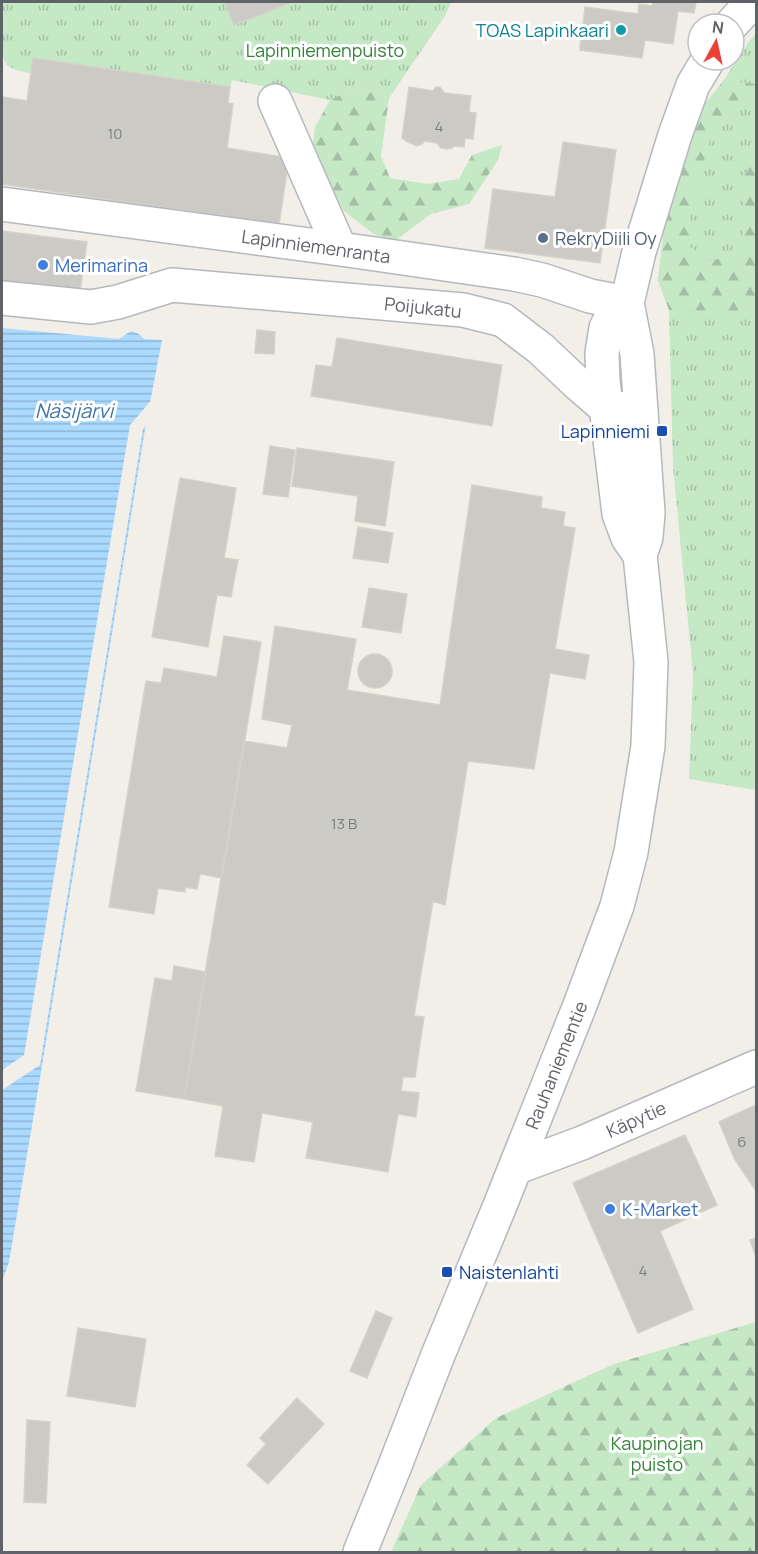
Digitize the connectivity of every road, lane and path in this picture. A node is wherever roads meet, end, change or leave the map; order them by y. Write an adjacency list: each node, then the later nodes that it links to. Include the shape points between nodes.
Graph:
1 (701, 72): 6 (street, Rauhaniementie, via 675,135)
2 (275, 101): 4 (street)
3 (2, 204): 4 (street, Lapinniemenranta)
4 (340, 249): 6 (street, Lapinniemenranta, via 514,274)
5 (2, 298): 7 (street, Poijukatu, via 91,307 172,285 463,310 503,320 542,349)
6 (627, 303): 7 (street, Rauhaniementie, via 612,316 603,341); 8 (street, Rauhaniementie, via 637,354)
7 (606, 408): 8 (street); 9 (street, Rauhaniementie, via 619,514)
8 (640, 409): 9 (street, Rauhaniementie, via 648,513)
9 (640, 555): 11 (street, Rauhaniementie, via 651,672 648,746 631,852 617,906)
10 (756, 1067): 11 (street, Käpytie)
11 (515, 1168): 12 (street, Rauhaniementie)
12 (360, 1552)

